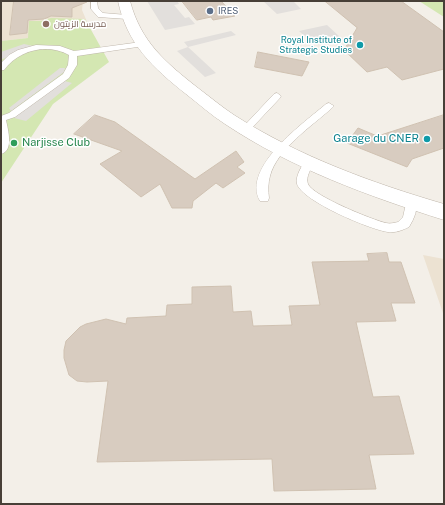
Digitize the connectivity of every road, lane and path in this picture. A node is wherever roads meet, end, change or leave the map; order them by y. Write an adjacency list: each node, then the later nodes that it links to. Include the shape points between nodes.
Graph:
1 (94, 1): 2 (lane, via 95,9 101,15)
2 (126, 9): 3 (street)
3 (141, 44): 4 (lane); 8 (street, via 171,74 234,123)
4 (73, 54): 5 (lane, via 64,49 31,49 16,54); 10 (lane, via 74,64 66,76 12,115 1,119 5,138)
5 (1, 68)
6 (277, 96): 8 (lane)
7 (329, 106): 9 (lane)
8 (246, 129): 9 (street)
9 (281, 149): 11 (street); 12 (lane, via 265,174)
10 (1, 151)
11 (310, 161): 13 (street, via 346,178); 13 (lane, via 302,178 307,192 319,200 378,225 395,228 405,224 409,217)
12 (264, 198)
13 (411, 202): 14 (street)
14 (444, 212)

